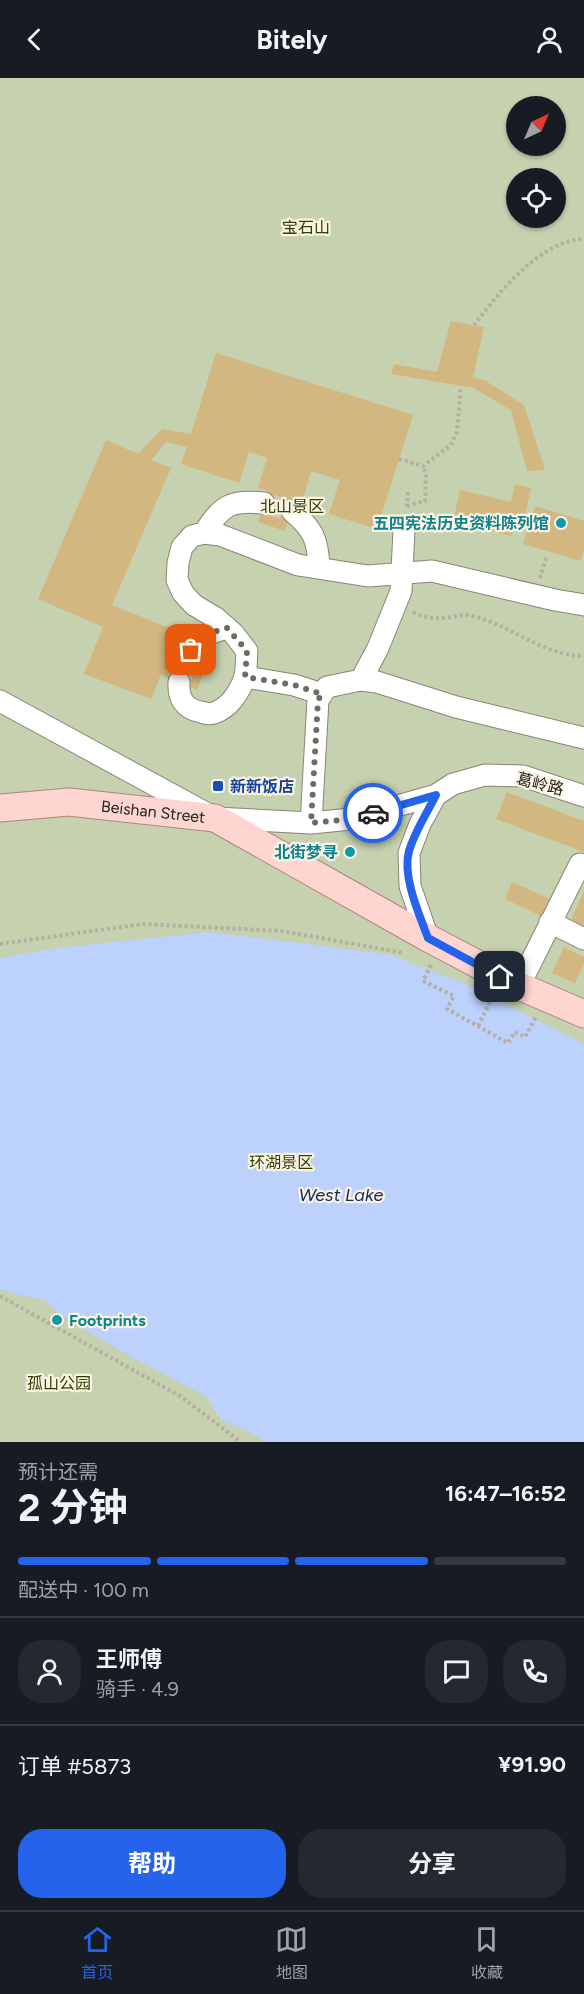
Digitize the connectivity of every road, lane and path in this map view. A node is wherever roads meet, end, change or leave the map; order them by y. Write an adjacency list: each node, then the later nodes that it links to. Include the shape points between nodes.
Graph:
1 (584, 238): 2 (path, via 560,244 530,264 498,293)
2 (474, 325)
3 (461, 386): 5 (path, via 457,431 451,444)
4 (399, 459): 5 (path)
5 (423, 466): 7 (path, via 425,501)
6 (264, 502): 10 (street, via 232,502 220,510)
7 (407, 506)
8 (292, 511): 11 (street, via 314,534)
9 (404, 530): 12 (street)
10 (204, 534): 11 (street, via 220,535 298,565); 15 (street, via 192,536 182,547 177,580 194,605)
11 (319, 568): 12 (street, via 368,576)
12 (403, 573): 13 (street); 14 (street, via 432,571)
13 (396, 604): 17 (path, via 423,617 465,615 510,630 546,649); 19 (street)
14 (584, 604)
15 (227, 628): 16 (street, via 209,633); 18 (street, via 247,651)
16 (191, 650)
17 (584, 656)
18 (245, 677): 20 (street, via 225,708 211,714 183,704); 21 (street)
19 (361, 680): 21 (street, via 327,687); 23 (street)
20 (178, 682)
21 (322, 694): 28 (street, via 318,700)
22 (0, 701): 27 (street)
23 (584, 738)
24 (436, 795): 25 (street, 葛岭路, via 453,783 485,775 523,776); 28 (street, 葛岭路, via 351,819); 33 (street, via 409,853 410,886)
25 (584, 796)
26 (0, 808): 27 (main road, Beishan Street, via 69,802)
27 (215, 818): 28 (street, 葛岭路); 33 (main road, Beishan Street)
28 (311, 823)
29 (580, 864): 30 (street)
30 (550, 922): 31 (street); 34 (street)
31 (584, 939)
32 (0, 944): 33 (path, via 142,924 282,931)
33 (423, 950): 34 (main road, Beishan Street); 37 (path, via 423,981 454,996 447,1009)
34 (507, 988): 36 (main road, Beishan Street); 37 (path)
35 (540, 1010): 37 (path, via 525,1037 515,1032 508,1043)
36 (584, 1014)
37 (478, 1026)
38 (0, 1296): 39 (path, via 180,1396)
39 (242, 1442)

